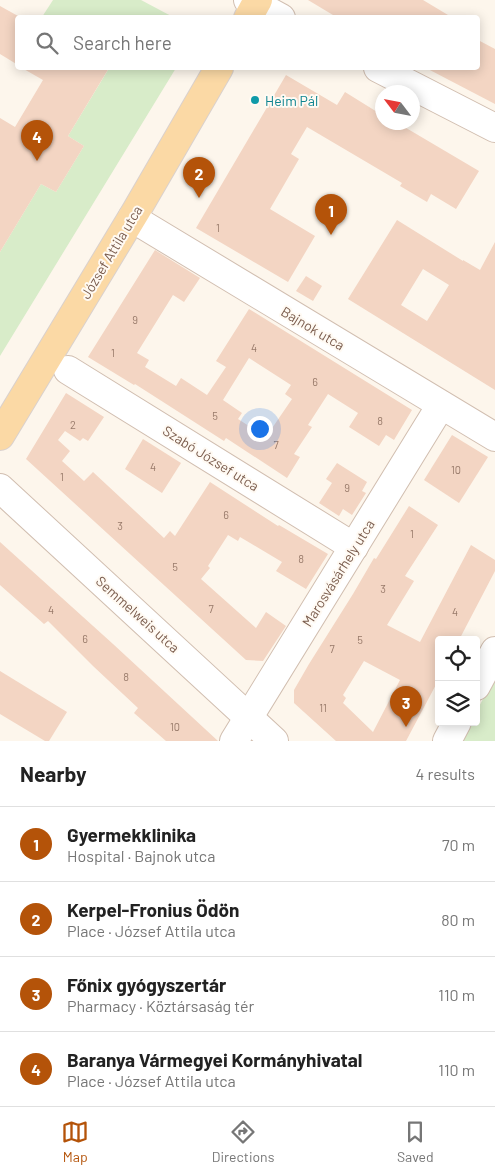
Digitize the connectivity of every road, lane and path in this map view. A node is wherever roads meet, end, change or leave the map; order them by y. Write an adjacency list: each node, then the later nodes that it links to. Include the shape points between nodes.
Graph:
1 (252, 5): 2 (street)
2 (274, 15)
3 (218, 70): 6 (main road, József Attila utca)
4 (382, 70): 5 (street)
5 (495, 128)
6 (132, 218): 8 (street, Bajnok utca); 9 (main road, József Attila utca)
7 (68, 370): 12 (street, Szabó József utca)
8 (441, 405): 10 (street, Bajnok utca); 12 (street, Marosvásárhely utca)
9 (0, 436)
10 (495, 437)
11 (0, 488): 15 (street, Semmelweis utca)
12 (354, 547): 15 (street, Marosvásárhely utca)
13 (495, 651): 14 (street)
14 (479, 681)
15 (249, 716): 17 (street, Marosvásárhely utca); 18 (street, Semmelweis utca)
16 (455, 726): 19 (street)
17 (234, 741)
18 (274, 741)
19 (447, 741)

